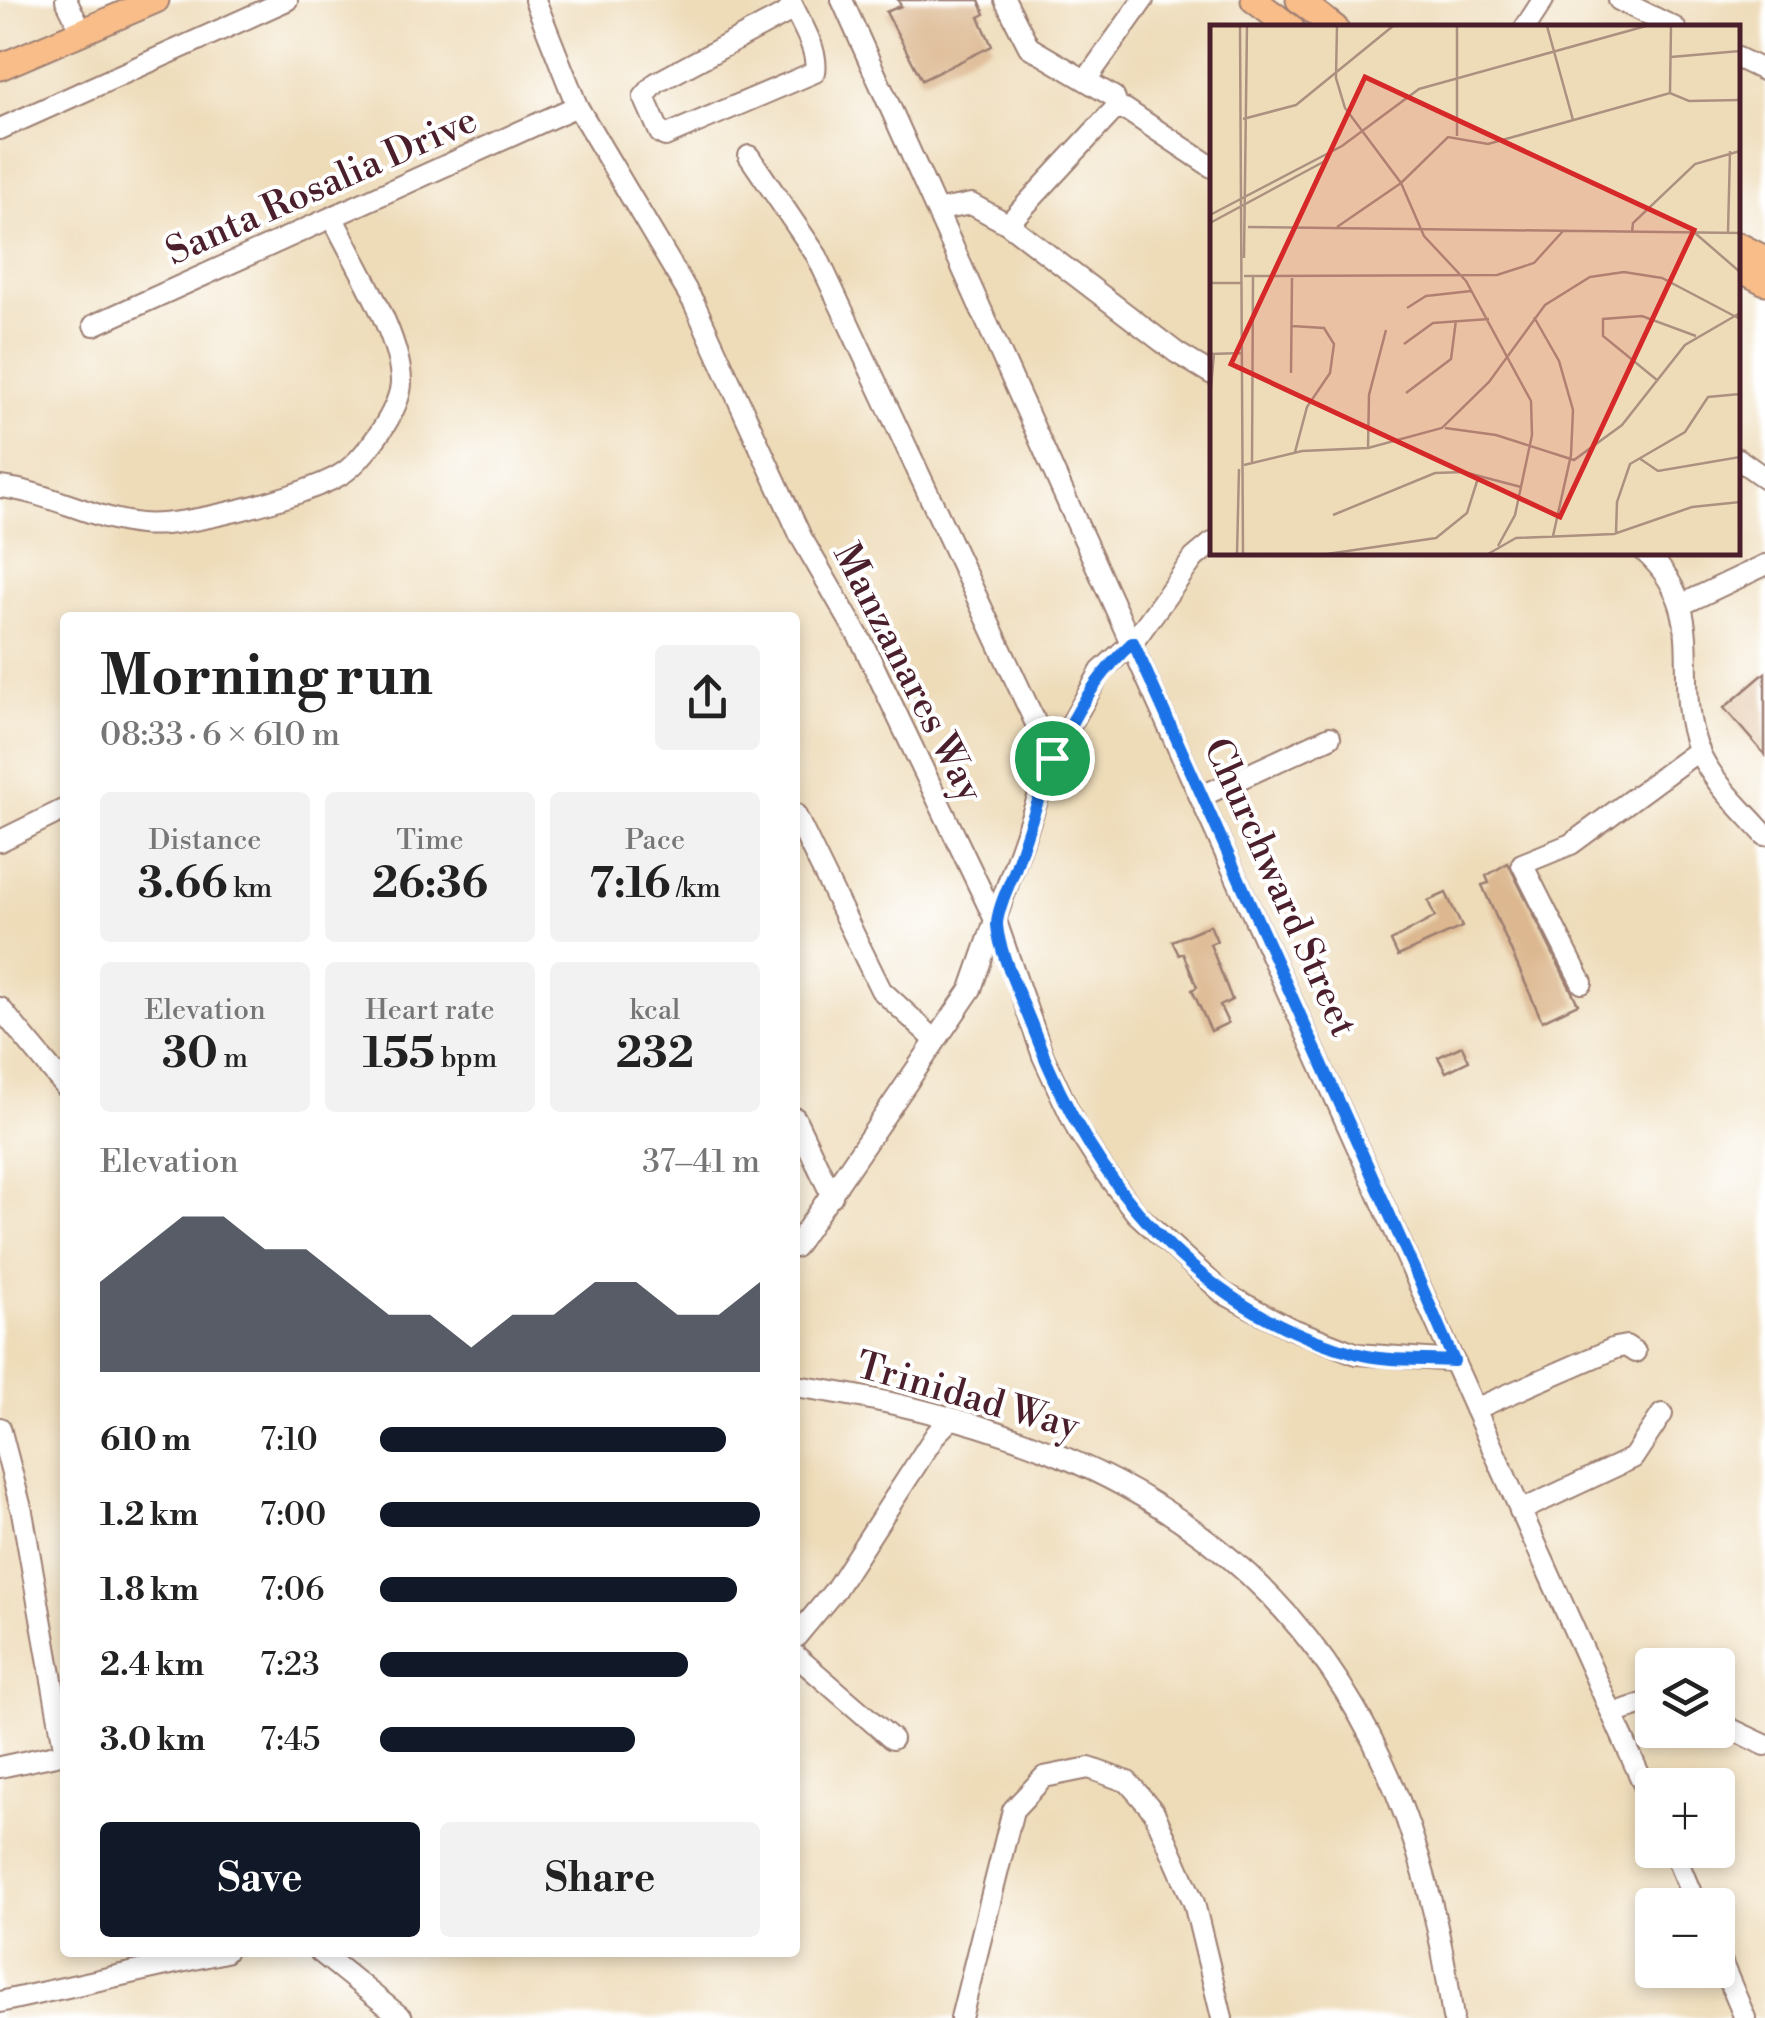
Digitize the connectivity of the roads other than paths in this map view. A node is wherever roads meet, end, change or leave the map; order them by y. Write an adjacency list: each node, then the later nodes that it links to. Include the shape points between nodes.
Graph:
1 (66, 0): 17 (street)
2 (156, 0): 17 (main road)
3 (288, 0): 24 (street)
4 (535, 0): 22 (street, Manzanares Way)
5 (842, 0): 27 (street, Churchward Street)
6 (1005, 0): 21 (street, via 1029,47)
7 (1143, 0): 21 (street)
8 (1254, 0): 13 (main road)
9 (1299, 0): 14 (main road)
10 (1544, 0): 15 (street)
11 (1619, 0): 16 (street)
12 (792, 5): 12 (street, via 816,72 660,133 644,97 656,83)
13 (1286, 25)
14 (1331, 25)
15 (1527, 25)
16 (1669, 25)
17 (81, 30): 19 (main road)
18 (1740, 59): 20 (street)
19 (0, 67)
20 (1765, 71)
21 (1086, 80): 23 (street, via 1114,96)
22 (577, 106): 28 (street, Santa Rosalia Drive); 52 (street, Manzanares Way, via 694,303 801,538 868,654)
23 (1119, 110): 26 (street); 29 (street)
24 (0, 129)
25 (749, 156): 46 (street, via 817,256)
26 (1210, 166)
27 (940, 210): 29 (street, via 971,204); 43 (street, Churchward Street)
28 (334, 220): 34 (street, Santa Rosalia Drive); 38 (street, via 397,353 402,386 368,452 343,474 187,520 141,524)
29 (1008, 224): 35 (street)
30 (1740, 246): 31 (main road)
31 (1765, 260)
32 (1740, 269): 33 (main road)
33 (1765, 282)
34 (94, 325)
35 (1210, 373)
36 (1740, 460): 37 (street)
37 (1765, 478)
38 (0, 487)
39 (1210, 545): 43 (street)
40 (1648, 555): 42 (street)
41 (1765, 565): 42 (street)
42 (1683, 604): 45 (street, via 1690,714)
43 (1133, 642): 46 (street, via 1101,671); 47 (street, Churchward Street)
44 (1330, 738): 47 (street)
45 (1699, 750): 50 (street); 53 (street, via 1571,844 1522,864)
46 (1052, 758): 52 (street)
47 (1202, 796): 61 (street, Churchward Street)
48 (60, 812): 51 (street)
49 (800, 824): 55 (street, via 882,990)
50 (1765, 835)
51 (0, 841)
52 (997, 924): 55 (street, via 971,990); 61 (street, Manzanares Way, via 1077,1129 1136,1214 1223,1292 1290,1328 1357,1354)
53 (1582, 983)
54 (0, 1008): 56 (street)
55 (934, 1039): 58 (street)
56 (60, 1080)
57 (800, 1129): 58 (street)
58 (832, 1196): 59 (street)
59 (800, 1241)
60 (1634, 1352): 63 (street, via 1615,1348)
61 (1454, 1361): 63 (street, Churchward Street)
62 (800, 1387): 65 (street, Trinidad Way)
63 (1474, 1410): 68 (street, Churchward Street)
64 (1662, 1414): 68 (street, via 1633,1458)
65 (950, 1420): 70 (street); 90 (street, Trinidad Way, via 1037,1446 1119,1484 1196,1532 1283,1608 1341,1680 1388,1767 1418,1855)
66 (0, 1428): 67 (street)
67 (22, 1512): 69 (street); 75 (street)
68 (1520, 1512): 73 (street, Churchward Street)
69 (0, 1517)
70 (800, 1632)
71 (800, 1659): 78 (street)
72 (1635, 1706): 73 (street)
73 (1612, 1714): 82 (street, Churchward Street)
74 (1765, 1724): 77 (street)
75 (60, 1725)
76 (1735, 1731): 77 (street)
77 (1744, 1735): 79 (street)
78 (892, 1738)
79 (1765, 1745)
80 (60, 1754): 81 (street)
81 (0, 1767)
82 (1636, 1768)
83 (202, 1957): 86 (street)
84 (326, 1957): 87 (street)
85 (1732, 1988): 91 (street)
86 (0, 2002)
87 (402, 2018)
88 (961, 2018): 89 (street, via 1014,1810 1044,1777 1089,1768 1128,1782 1154,1812 1194,1902)
89 (1222, 2018)
90 (1453, 2018)
91 (1745, 2018)

